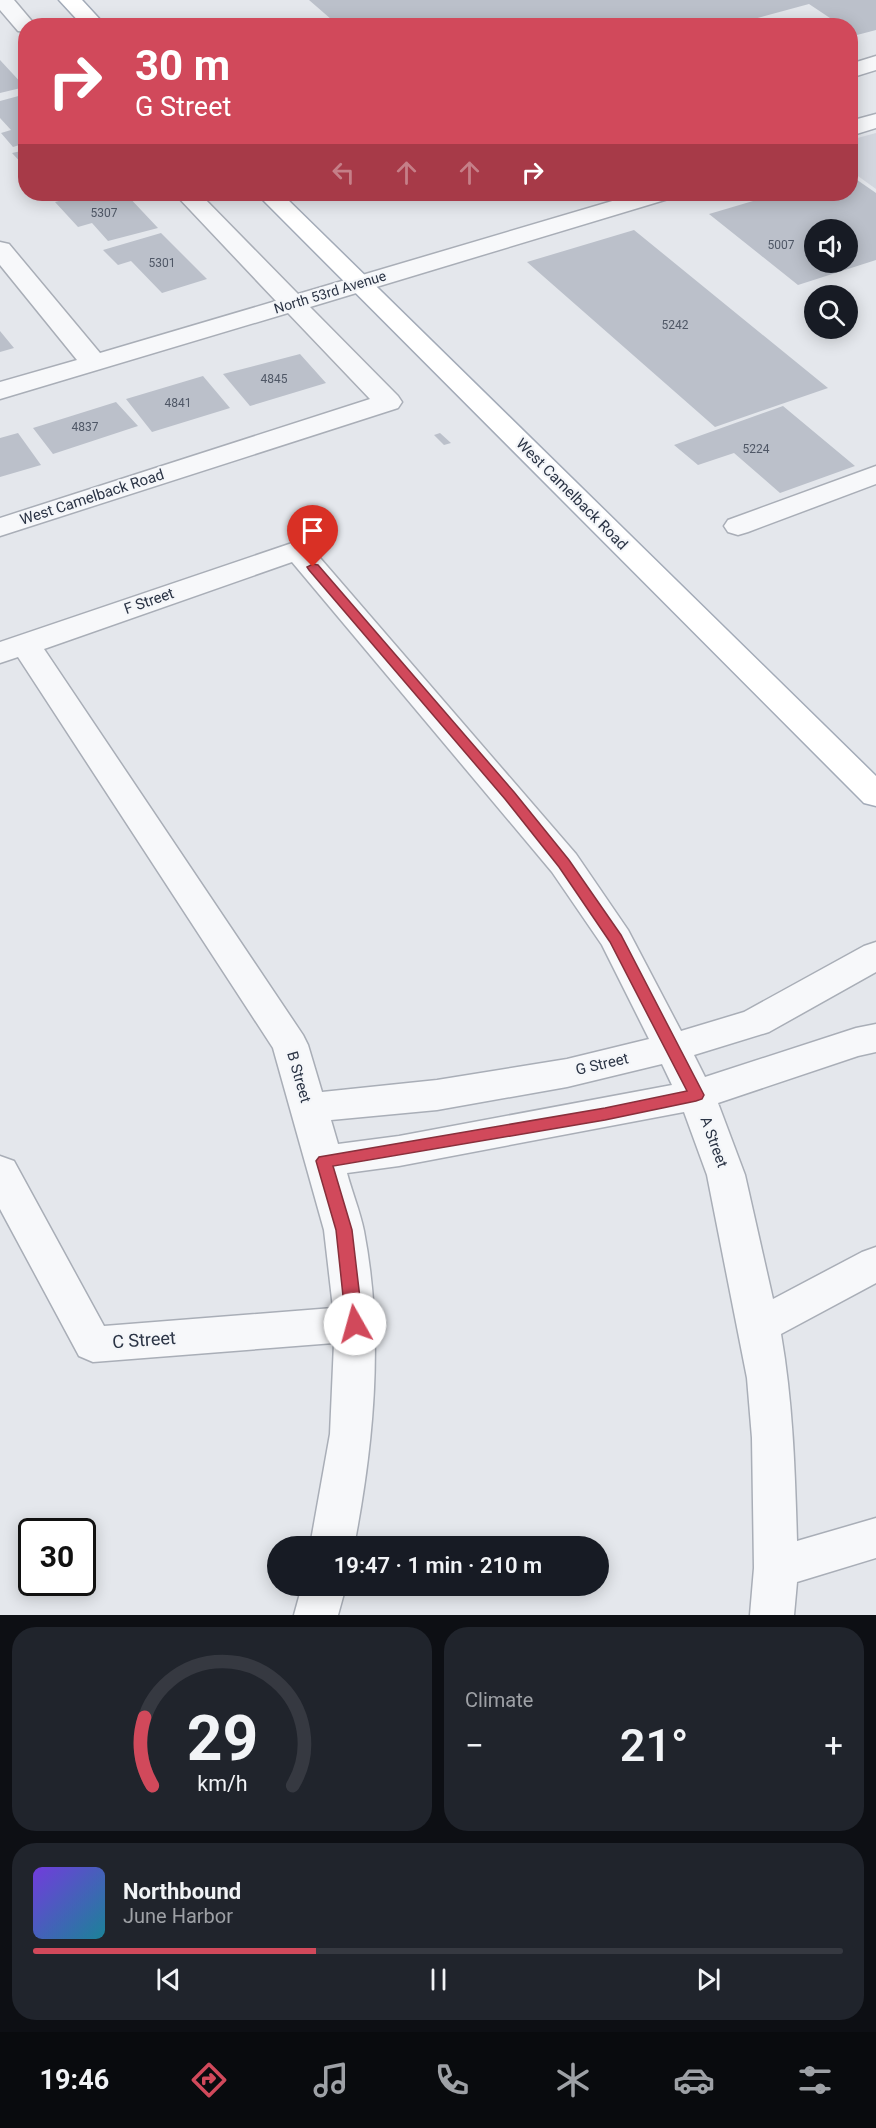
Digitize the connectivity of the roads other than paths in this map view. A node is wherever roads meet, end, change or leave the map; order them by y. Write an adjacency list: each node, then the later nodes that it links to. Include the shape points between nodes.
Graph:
1 (2, 0): 3 (street)
2 (70, 0): 4 (main road)
3 (19, 18)
4 (88, 18)
5 (876, 63): 6 (street)
6 (858, 69)
7 (876, 121): 8 (street)
8 (858, 127)
9 (194, 201): 14 (street, West Camelback Road)
10 (276, 201): 13 (main road, West Camelback Road)
11 (636, 201): 13 (street, North 53rd Avenue)
12 (0, 249): 15 (street)
13 (360, 283): 14 (street, North 53rd Avenue); 22 (main road, West Camelback Road)
14 (292, 303): 15 (street, North 53rd Avenue); 19 (street, West Camelback Road, via 388,402)
15 (94, 363): 16 (street, North 53rd Avenue)
16 (0, 391)
17 (876, 474): 18 (street)
18 (738, 526)
19 (0, 527)
20 (298, 550): 21 (street, F Street); 25 (street, A Street, via 564,863 616,939)
21 (13, 649): 27 (street, B Street, via 290,1045)
22 (876, 795)
23 (876, 955): 25 (street, G Street, via 756,1022)
24 (876, 1038): 26 (street)
25 (672, 1047): 26 (street, A Street); 27 (street, G Street, via 567,1073 449,1093)
26 (696, 1095): 28 (street); 32 (street, A Street, via 726,1175)
27 (308, 1108): 28 (street, B Street)
28 (324, 1161): 31 (street, B Street, via 344,1230)
29 (0, 1172): 31 (street, C Street, via 93,1344)
30 (876, 1264): 32 (street)
31 (355, 1324): 33 (street, B Street, via 351,1434)
32 (759, 1326): 35 (street, A Street, via 773,1438)
33 (334, 1536)
34 (876, 1538): 35 (street)
35 (776, 1568): 38 (street, A Street)
36 (321, 1596): 37 (street)
37 (316, 1615)
38 (772, 1615)

